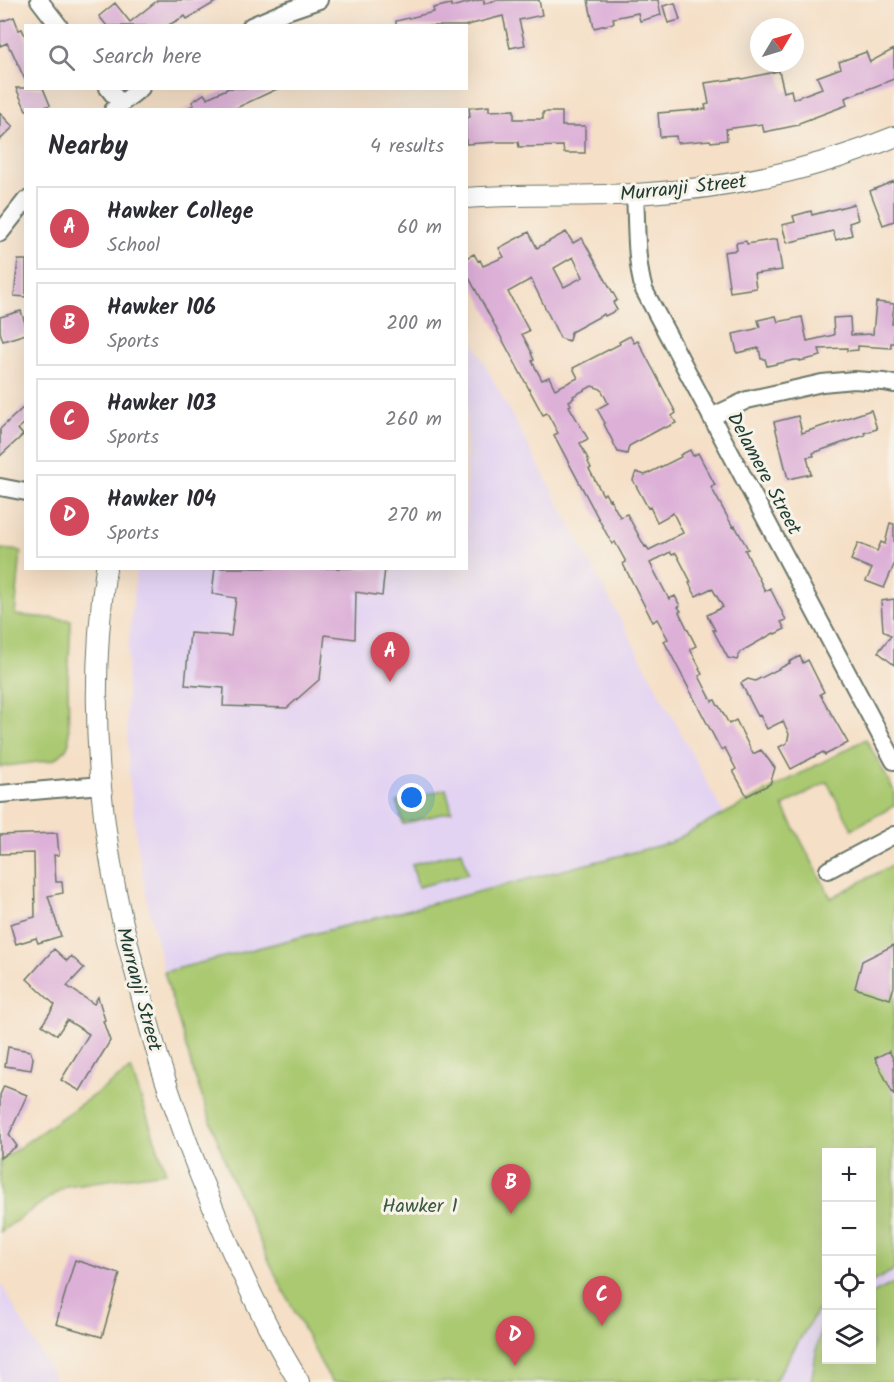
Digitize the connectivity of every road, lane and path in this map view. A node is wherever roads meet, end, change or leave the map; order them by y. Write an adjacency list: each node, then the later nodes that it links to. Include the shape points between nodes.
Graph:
1 (39, 0): 3 (street)
2 (319, 0): 4 (street)
3 (57, 24)
4 (256, 24)
5 (109, 90): 7 (street)
6 (138, 90): 7 (street)
7 (117, 106)
8 (894, 137): 9 (street, Murranji Street, via 798,170 703,189)
9 (635, 194): 10 (street, Murranji Street); 14 (street, Delamere Street, via 637,252 645,290)
10 (468, 198)
11 (24, 203): 12 (street)
12 (0, 234)
13 (894, 384): 14 (street, via 854,380 822,383 747,400)
14 (711, 417): 18 (street, Delamere Street)
15 (0, 487): 16 (street)
16 (24, 492)
17 (106, 570): 19 (street, Murranji Street, via 98,651)
18 (894, 761)
19 (101, 785): 20 (street); 23 (street, Murranji Street, via 119,905 168,1090 222,1229)
20 (0, 794)
21 (894, 835): 22 (street)
22 (828, 870)
23 (299, 1382)

